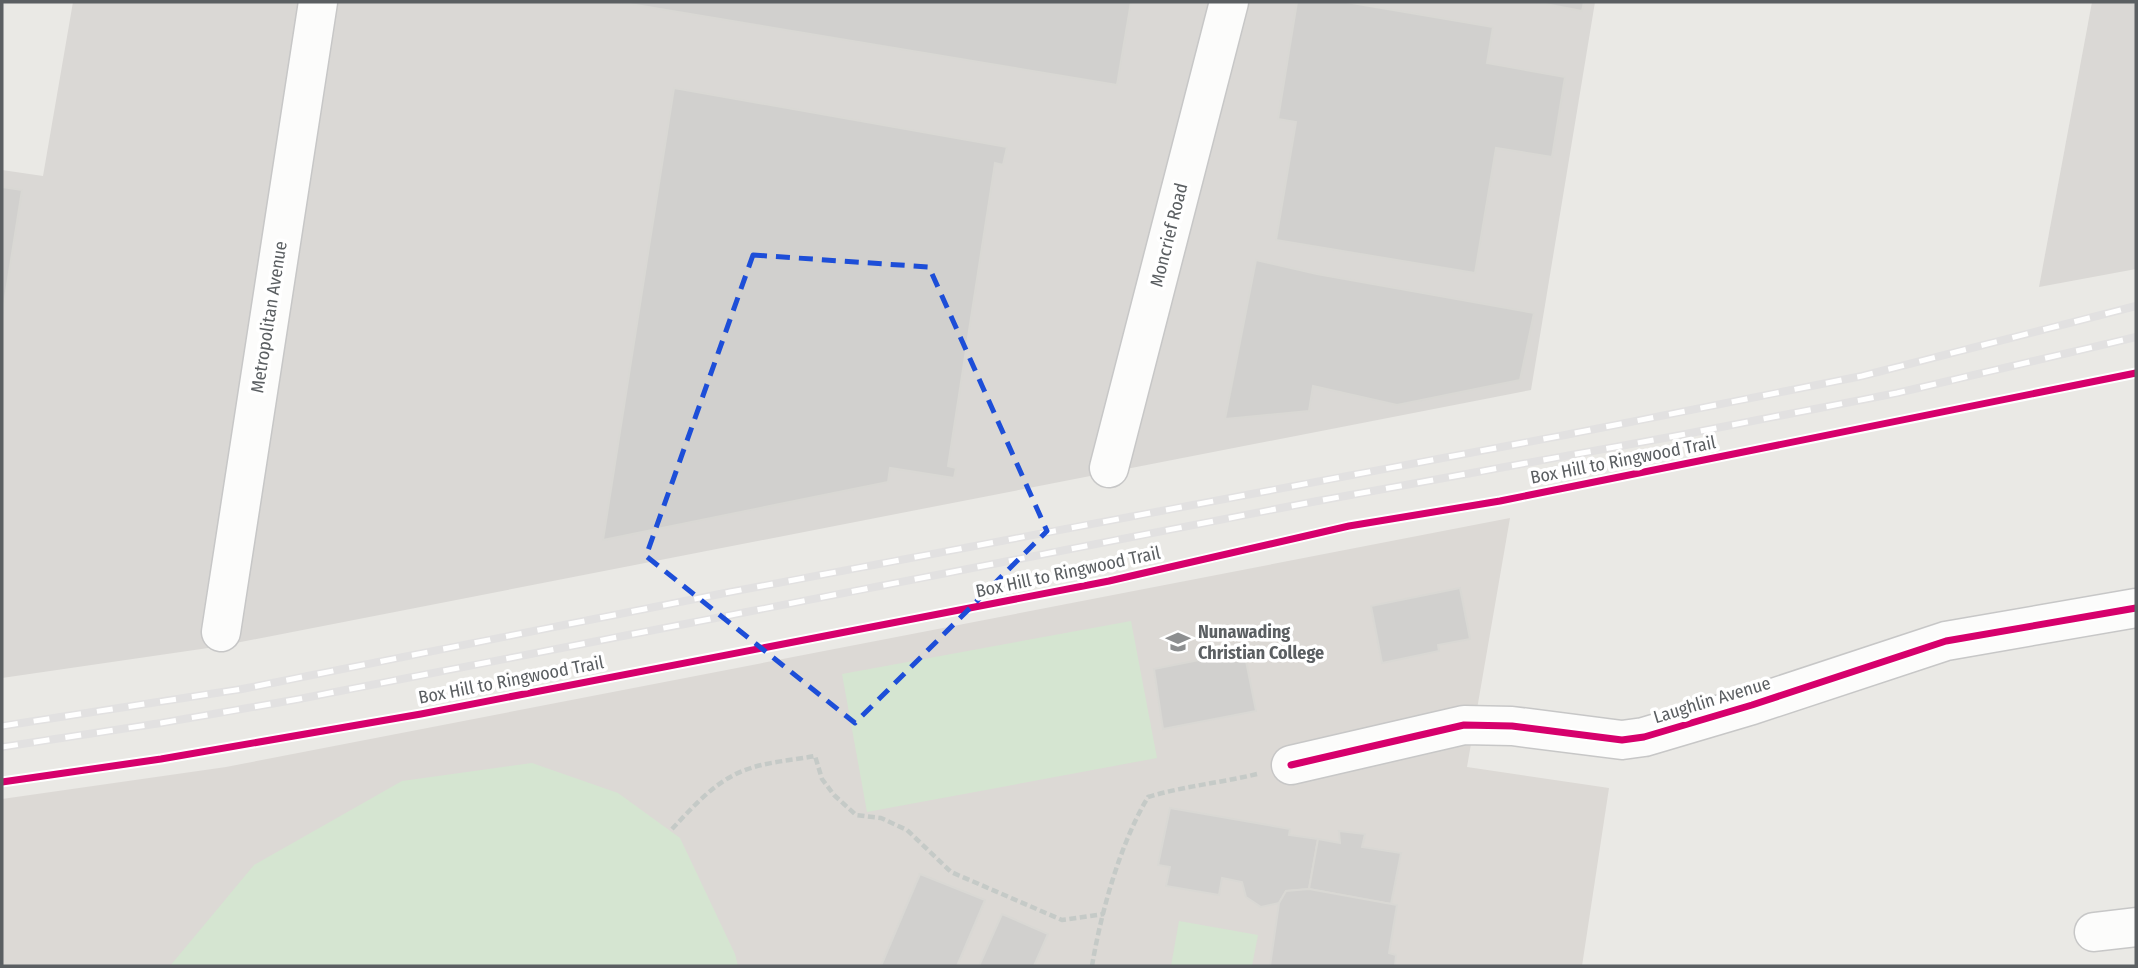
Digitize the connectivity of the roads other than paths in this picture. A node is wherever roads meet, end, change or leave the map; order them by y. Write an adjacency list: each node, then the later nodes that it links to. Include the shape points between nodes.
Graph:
1 (318, 2): 5 (street, Metropolitan Avenue)
2 (1230, 2): 3 (street, Moncrief Road)
3 (1109, 468)
4 (2136, 608): 6 (street, Laughlin Avenue, via 1946,641 1644,737 1622,740 1512,726 1464,725)
5 (220, 632)
6 (1291, 765)
7 (2136, 927): 8 (street)
8 (2094, 932)

